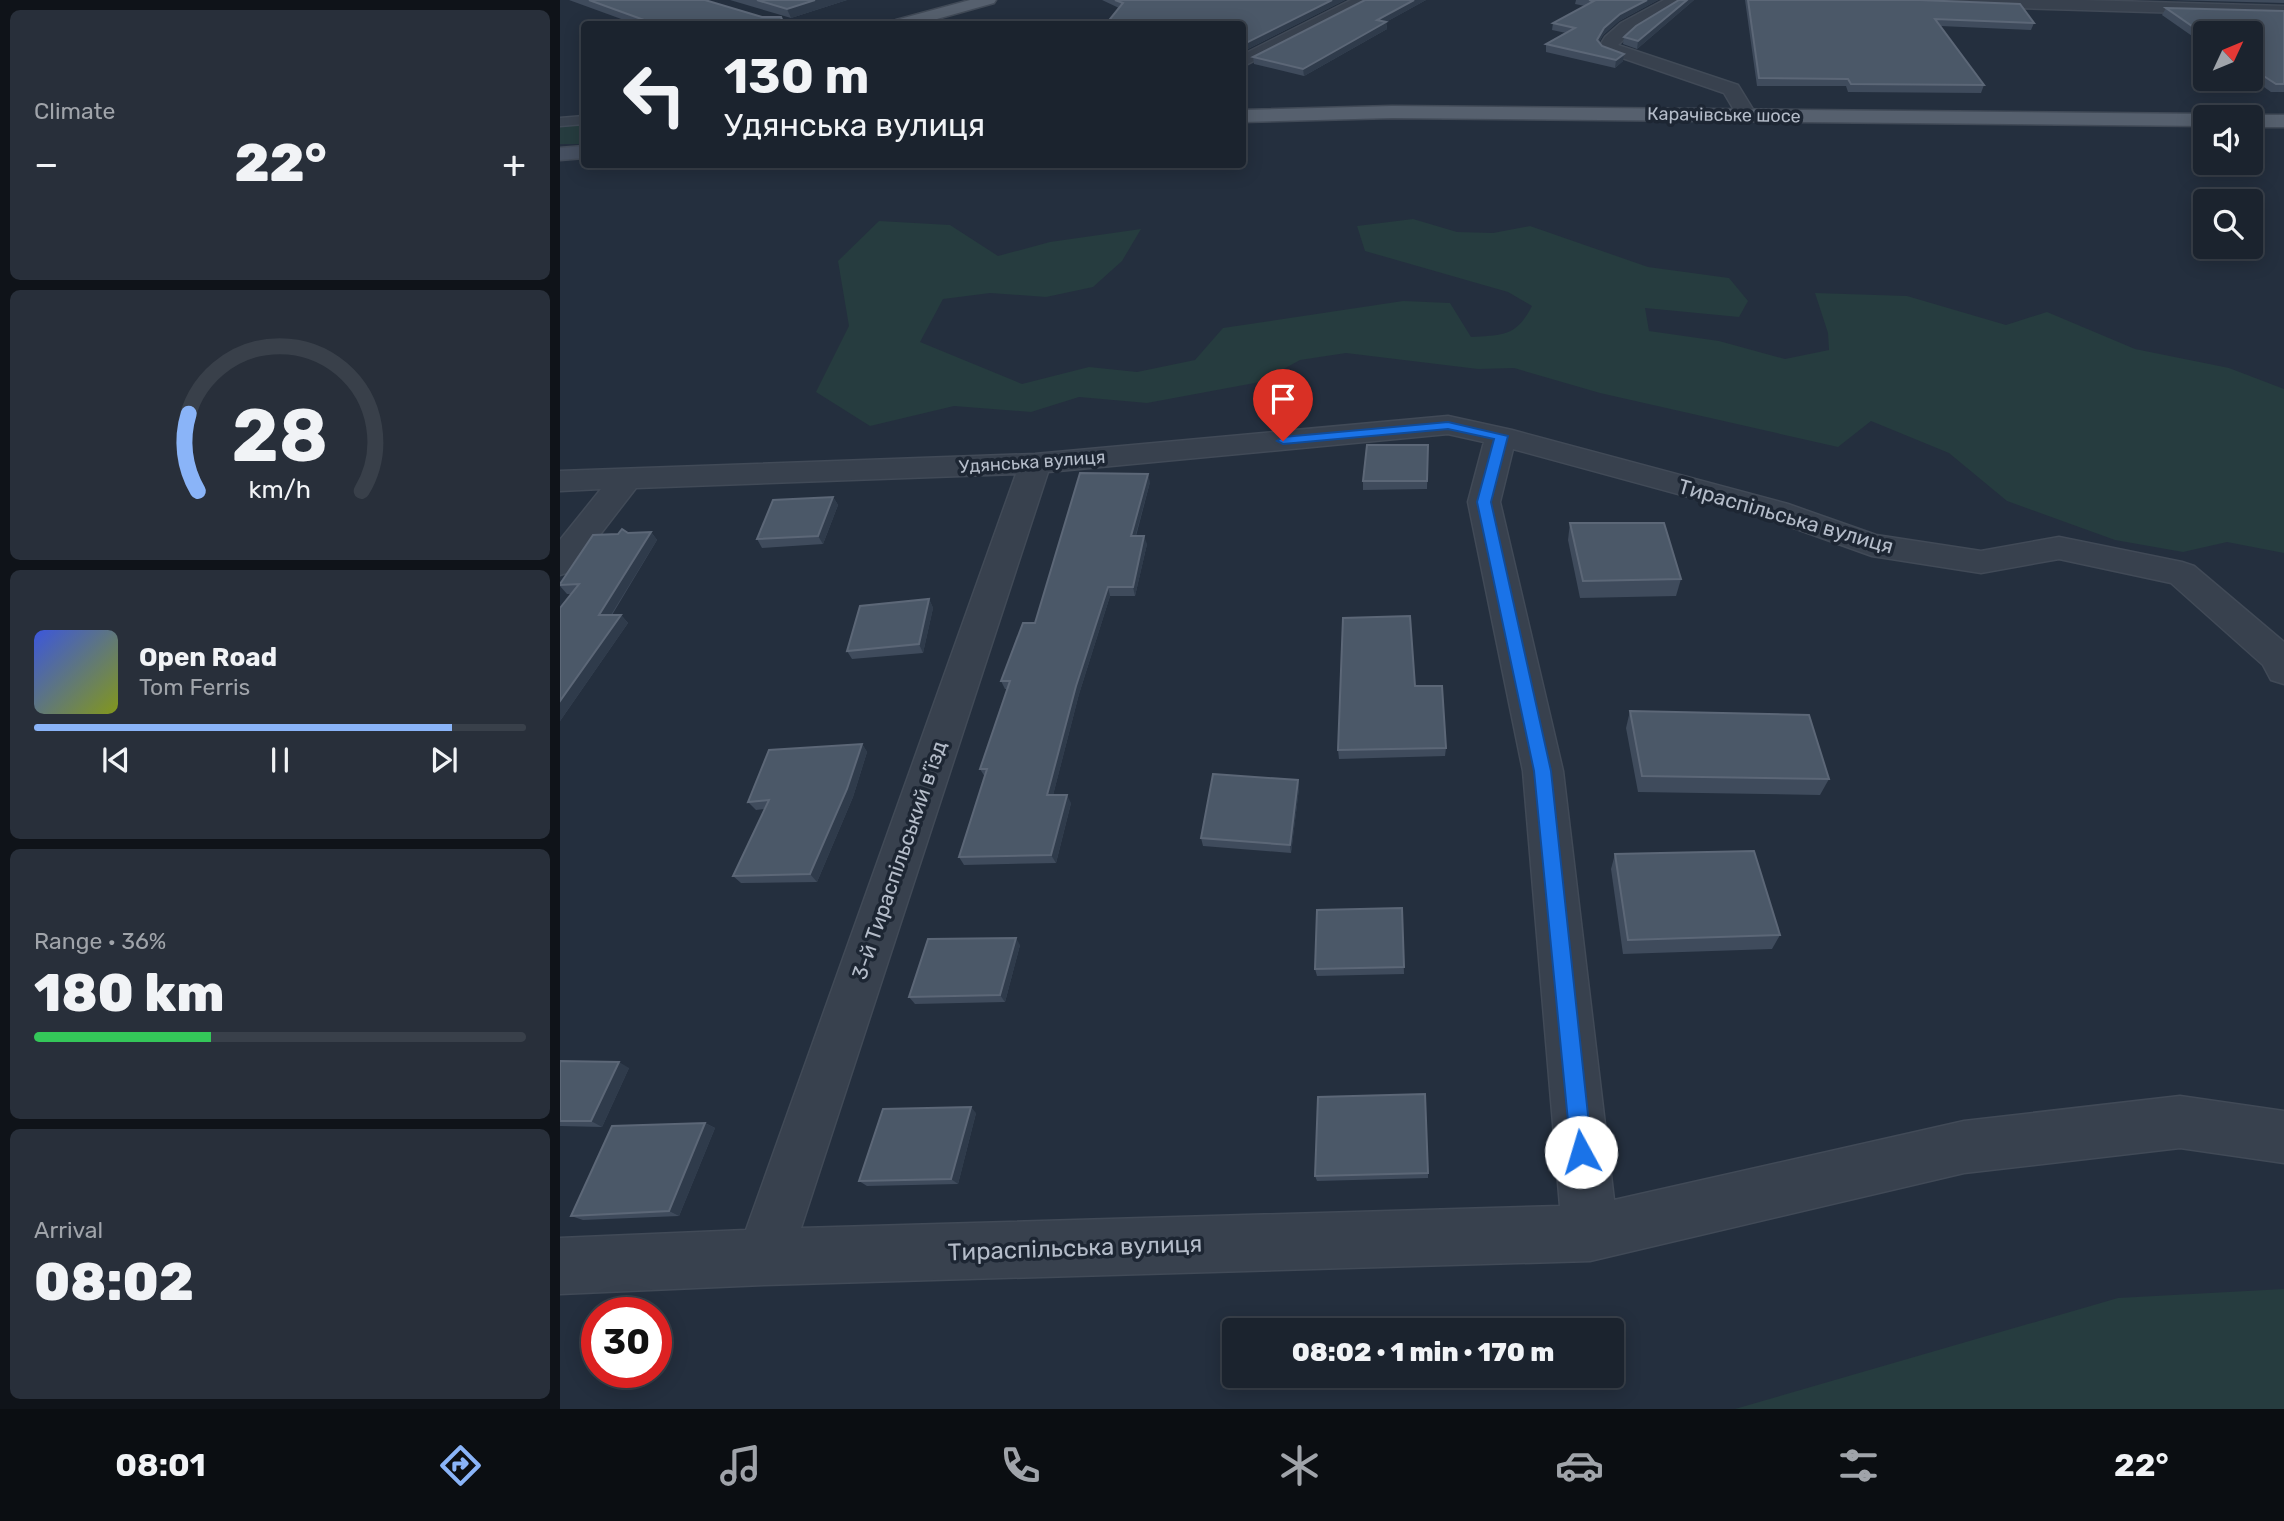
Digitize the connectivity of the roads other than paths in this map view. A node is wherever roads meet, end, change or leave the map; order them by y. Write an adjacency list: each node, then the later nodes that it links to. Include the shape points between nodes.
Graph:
1 (988, 0): 6 (main road)
2 (1364, 0): 7 (street)
3 (1676, 0): 9 (street, via 1627,27 1608,47 1731,89)
4 (1917, 0): 5 (street)
5 (2284, 10)
6 (913, 21)
7 (1246, 60)
8 (1246, 116): 9 (main road, Карачівське шосе, via 1391,112)
9 (1746, 116): 11 (main road, Карачівське шосе)
10 (581, 120): 14 (lane)
11 (2193, 120)
12 (2263, 121): 13 (main road)
13 (2284, 121)
14 (560, 122)
15 (581, 152): 16 (main road)
16 (560, 154)
17 (1501, 436): 18 (street, Удянська вулиця, via 1448,425); 22 (street, Тираспільська вулиця, via 1777,511 1872,545 1981,562 2059,548 2182,574 2276,656); 24 (street, via 1484,502 1543,771)
18 (1035, 464): 19 (street, Удянська вулиця); 25 (street, 3-й Тираспільський в’їзд)
19 (628, 477): 20 (street, Удянська вулиця); 21 (street)
20 (560, 481)
21 (560, 563)
22 (2284, 670)
23 (2284, 1137): 24 (street, Тираспільська вулиця, via 2180,1122 1964,1147)
24 (1590, 1233): 25 (street, Тираспільська вулиця)
25 (764, 1257): 26 (street, Тираспільська вулиця)
26 (560, 1266)

